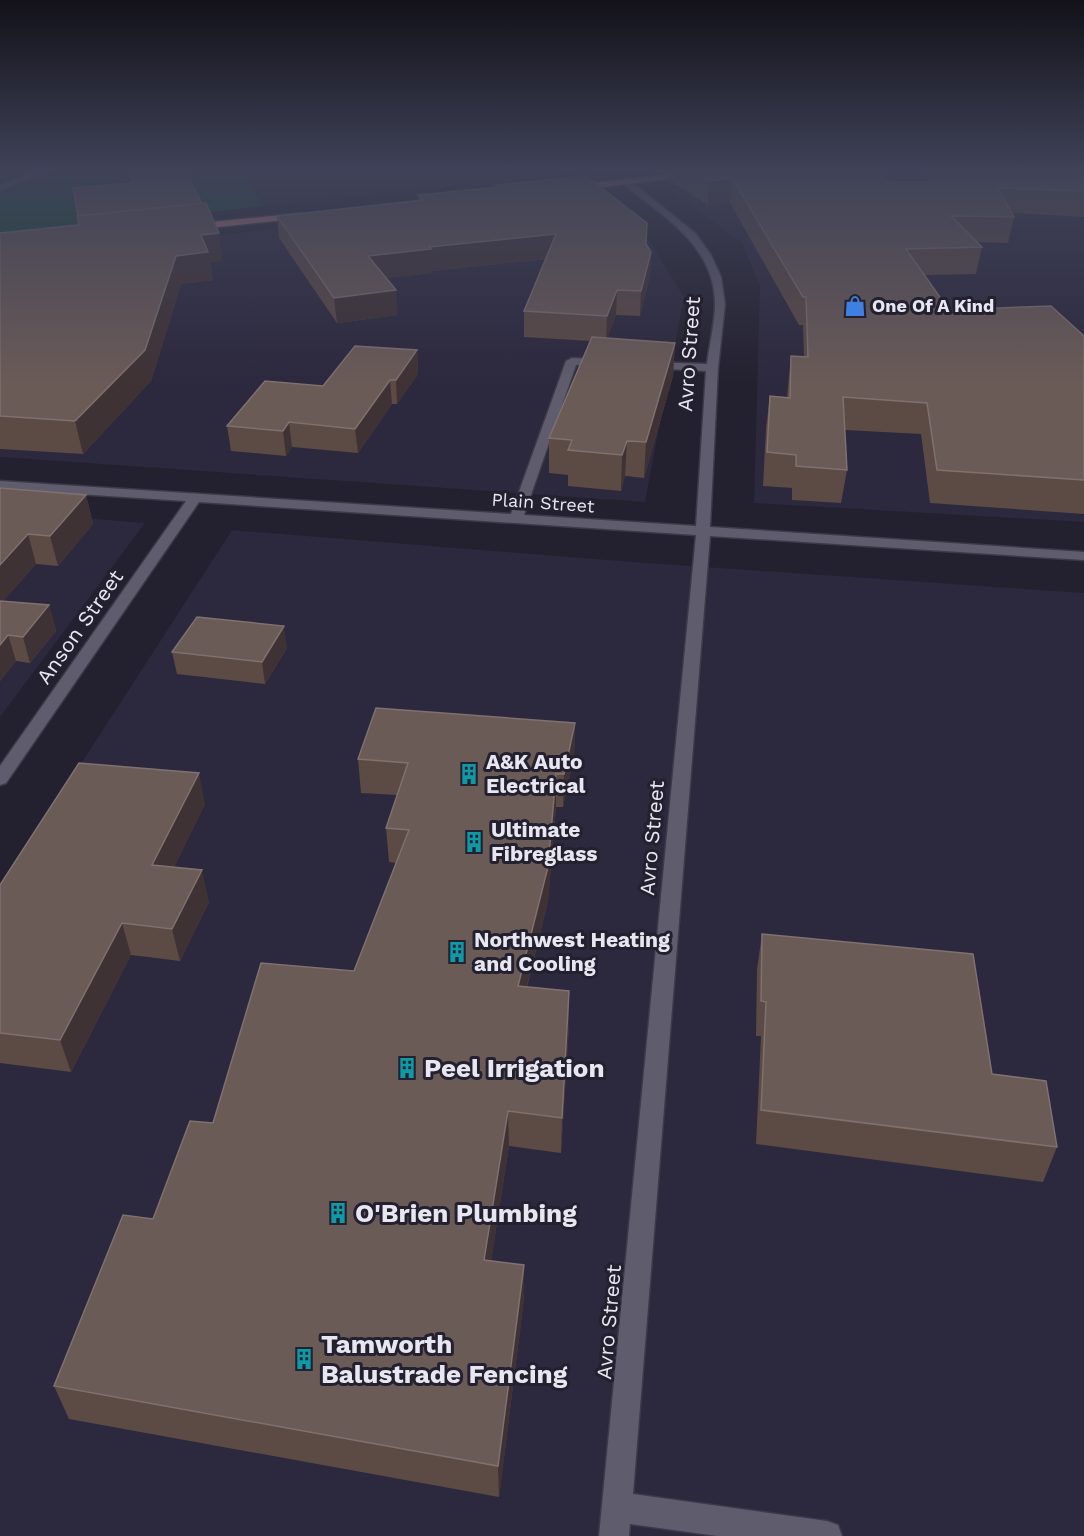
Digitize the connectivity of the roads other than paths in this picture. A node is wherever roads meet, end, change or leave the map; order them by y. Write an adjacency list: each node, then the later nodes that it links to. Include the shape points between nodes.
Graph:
1 (697, 242): 4 (street, Avro Street, via 716,277 720,304)
2 (618, 363): 7 (street, via 572,361)
3 (642, 364): 4 (street)
4 (712, 368): 8 (street, Avro Street)
5 (0, 485): 6 (street, Plain Street)
6 (194, 499): 7 (street, Plain Street); 10 (street, Anson Street)
7 (516, 519): 8 (street, Plain Street)
8 (703, 532): 9 (street, Plain Street); 11 (street, Avro Street)
9 (1084, 556)
10 (0, 779)
11 (616, 1522): 12 (street)
12 (827, 1536)

